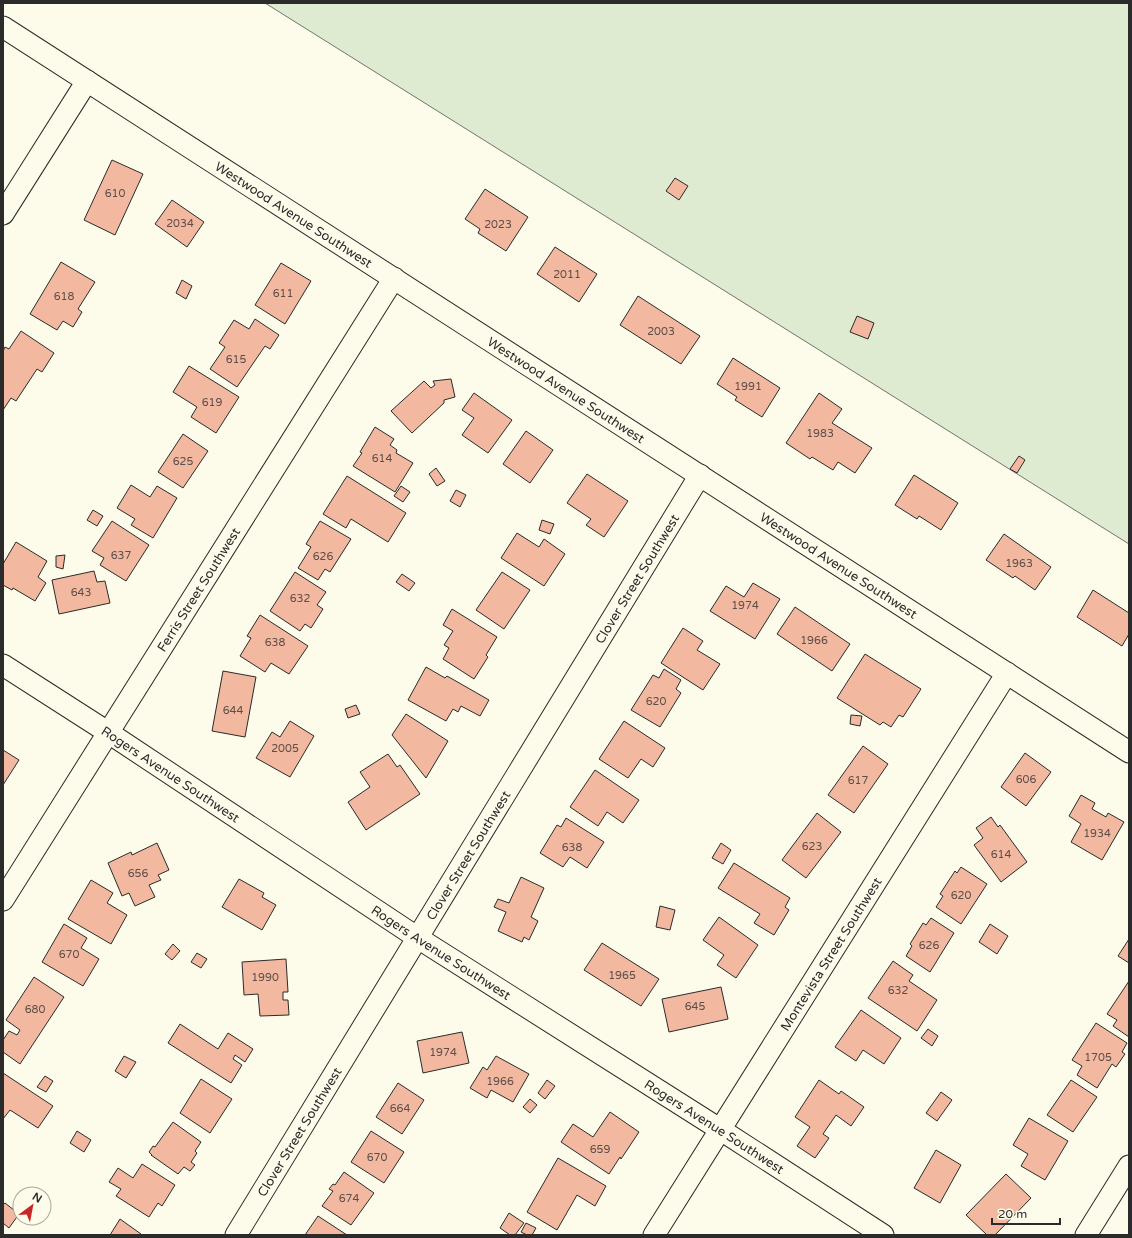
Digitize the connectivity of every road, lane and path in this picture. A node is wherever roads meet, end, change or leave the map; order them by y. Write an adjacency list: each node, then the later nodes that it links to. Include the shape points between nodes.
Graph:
1 (3, 27): 2 (street, Westwood Avenue Southwest)
2 (87, 81): 3 (street); 4 (street, Westwood Avenue Southwest)
3 (3, 214)
4 (394, 278): 5 (street, Westwood Avenue Southwest); 8 (street, Ferris Street Southwest)
5 (700, 476): 7 (street, Westwood Avenue Southwest); 11 (street, Clover Street Southwest)
6 (3, 665): 8 (street, Rogers Avenue Southwest)
7 (1007, 672): 9 (street, Westwood Avenue Southwest); 12 (street, Montevista Street Southwest)
8 (109, 733): 10 (street, Ferris Street Southwest); 11 (street, Rogers Avenue Southwest)
9 (1129, 752)
10 (3, 900)
11 (418, 938): 12 (street, Rogers Avenue Southwest); 14 (street, Clover Street Southwest)
12 (721, 1130): 15 (street, Montevista Street Southwest); 16 (street, Rogers Avenue Southwest)
13 (1129, 1166): 17 (street)
14 (236, 1235)
15 (654, 1235)
16 (883, 1235)
17 (1086, 1235)

